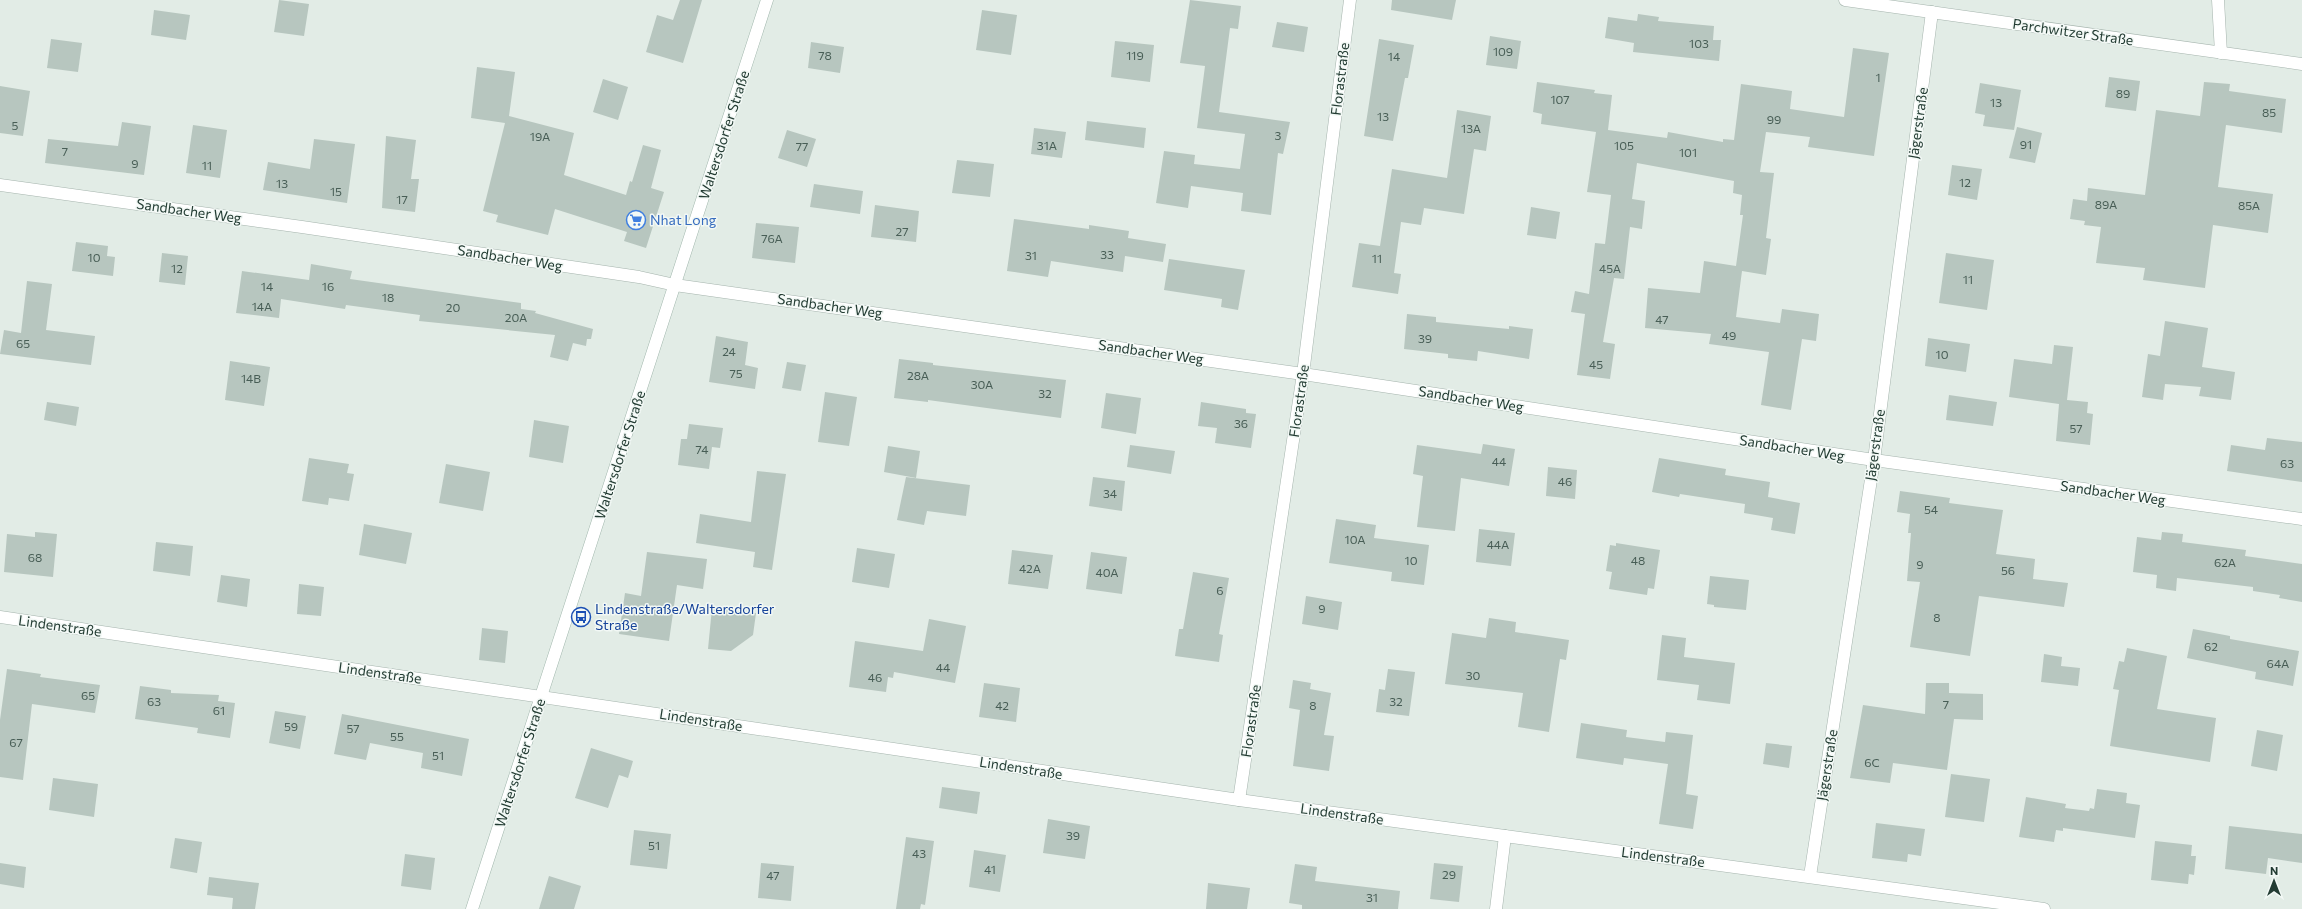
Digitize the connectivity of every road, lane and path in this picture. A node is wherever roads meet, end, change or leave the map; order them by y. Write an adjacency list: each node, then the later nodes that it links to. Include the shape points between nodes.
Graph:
1 (767, 0): 9 (street, Waltersdorfer Straße)
2 (1350, 0): 10 (street, Florastraße)
3 (1845, 0): 5 (street, Parchwitzer Straße)
4 (2218, 0): 6 (street)
5 (1932, 12): 6 (street, Parchwitzer Straße); 11 (street, Jägerstraße)
6 (2221, 53): 7 (street, Parchwitzer Straße)
7 (2302, 64)
8 (0, 185): 9 (street, Sandbacher Weg, via 317,229 639,277)
9 (676, 285): 10 (street, Sandbacher Weg); 14 (street, Waltersdorfer Straße)
10 (1303, 374): 11 (street, Sandbacher Weg); 15 (street, Florastraße)
11 (1874, 460): 12 (street, Sandbacher Weg); 17 (street, Jägerstraße)
12 (2302, 519)
13 (0, 617): 14 (street, Lindenstraße)
14 (542, 696): 15 (street, Lindenstraße); 18 (street, Waltersdorfer Straße)
15 (1239, 800): 16 (street, Lindenstraße)
16 (1505, 836): 17 (street, Lindenstraße); 19 (street)
17 (1810, 876): 20 (street, Lindenstraße)
18 (472, 909)
19 (1496, 909)
20 (2044, 909)

